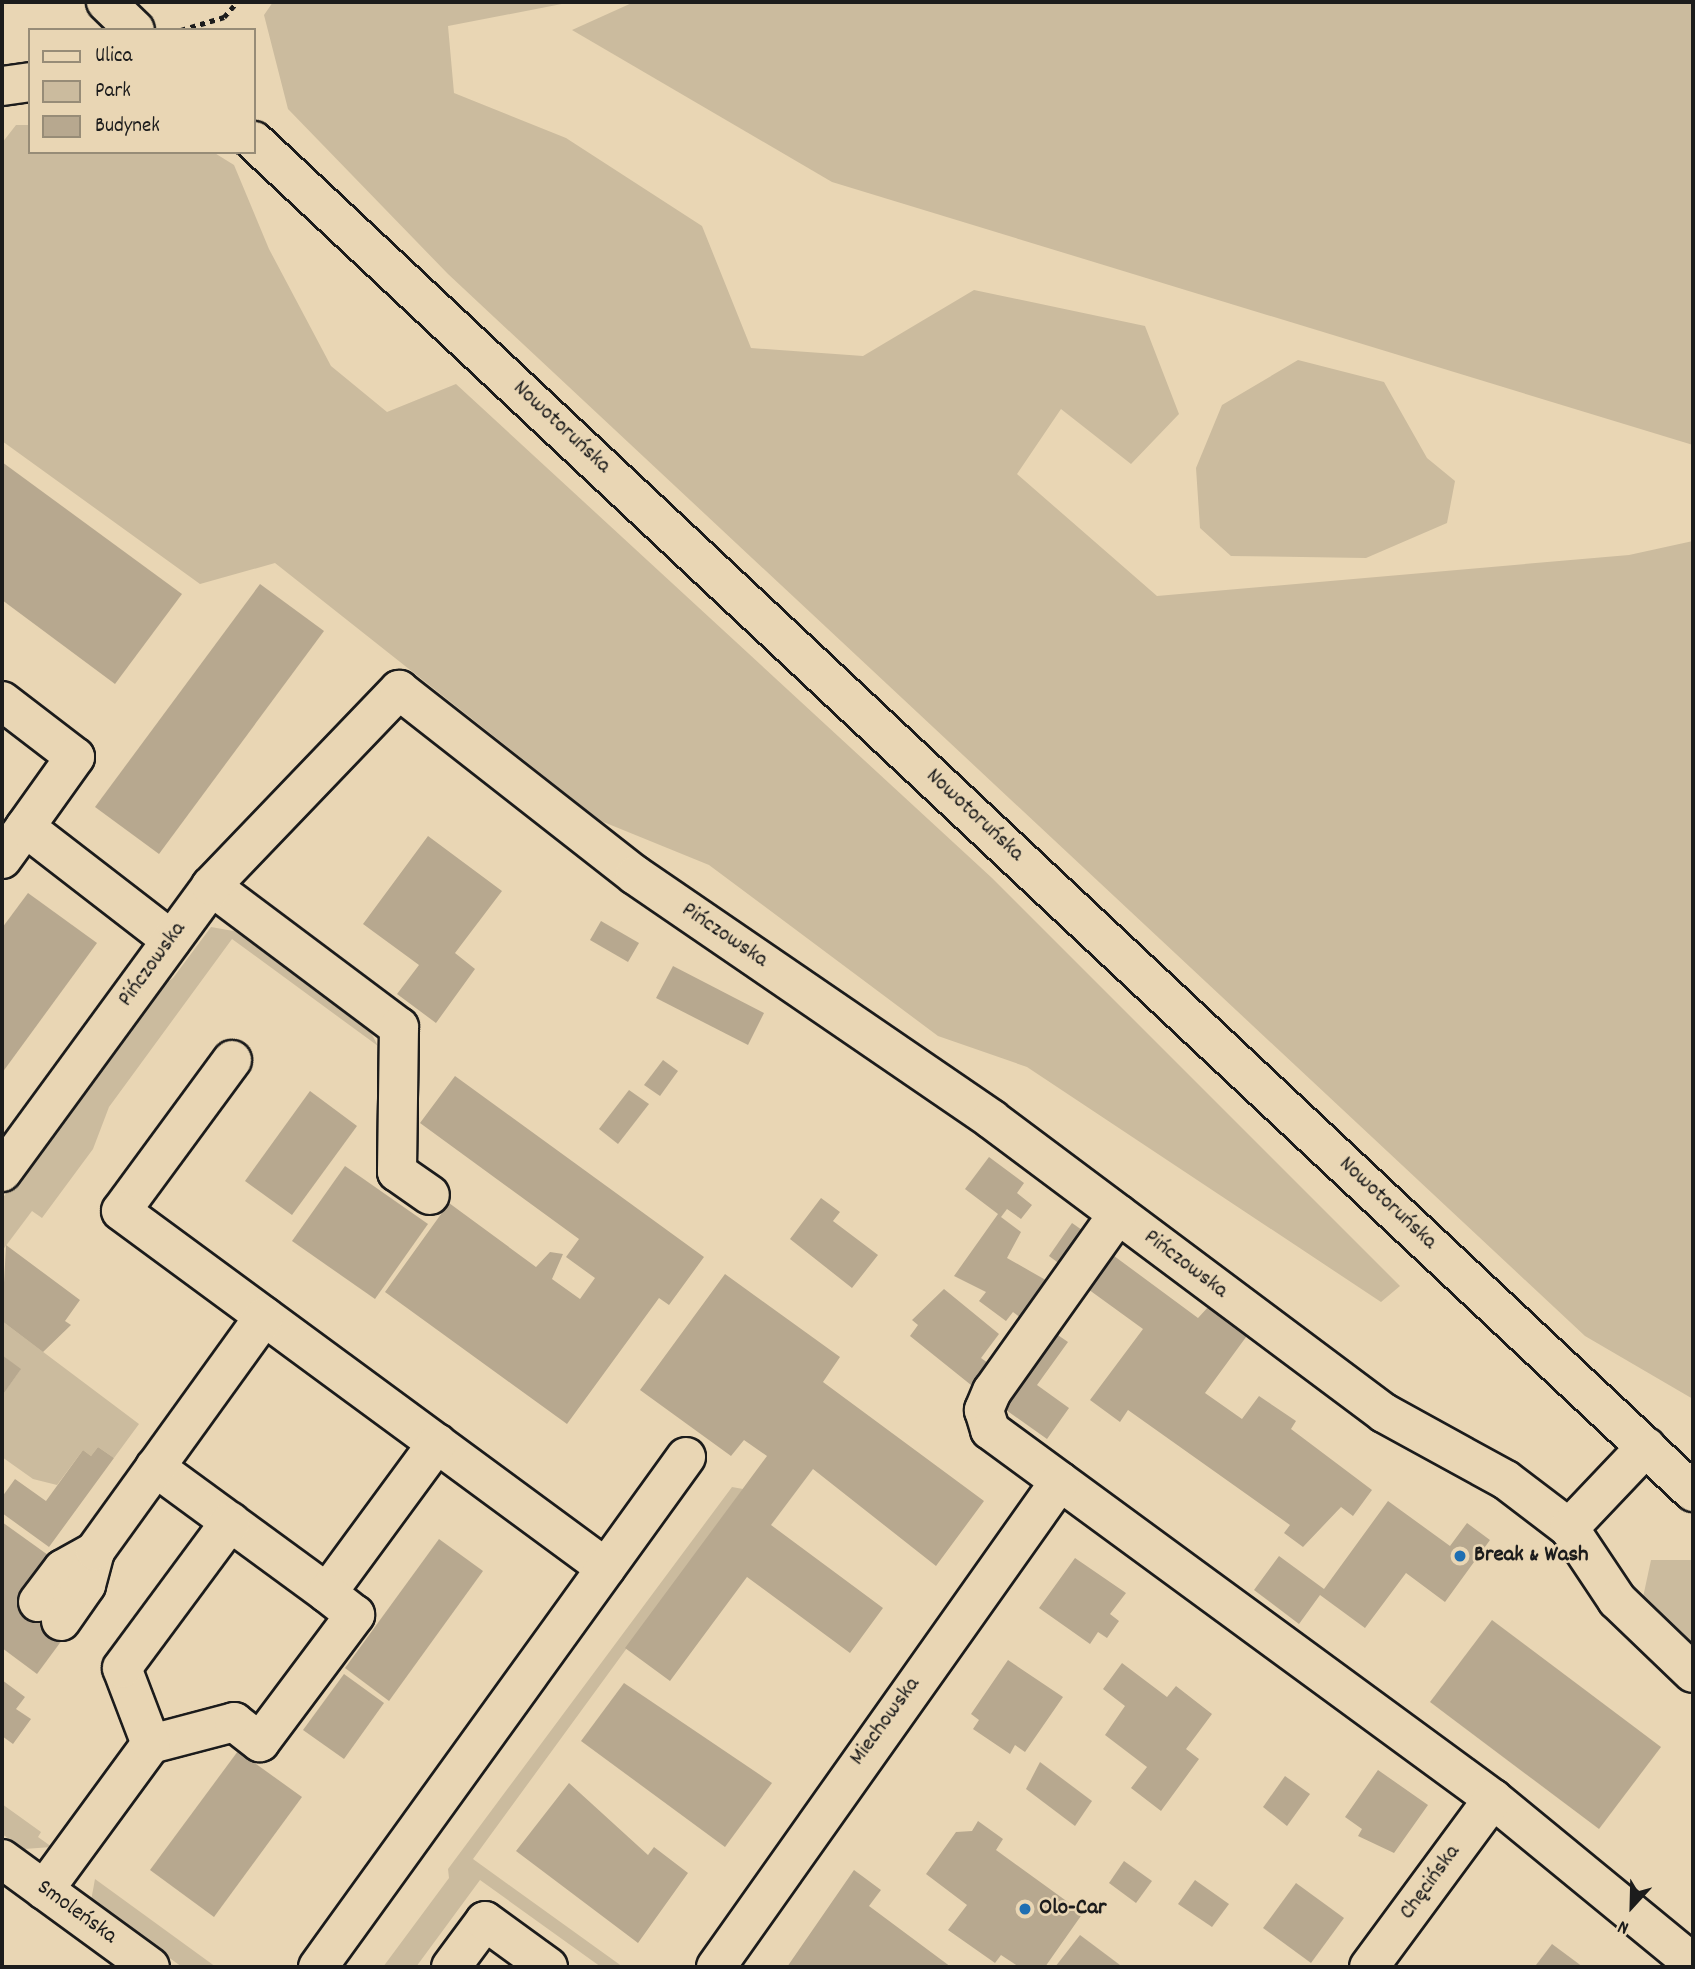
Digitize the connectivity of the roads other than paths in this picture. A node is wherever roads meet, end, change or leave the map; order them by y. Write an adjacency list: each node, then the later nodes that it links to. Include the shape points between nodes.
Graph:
1 (106, 2): 2 (street)
2 (133, 28)
3 (28, 82): 4 (street)
4 (2, 86)
5 (256, 143): 17 (street, Nowotoruńska)
6 (2, 701): 7 (street, via 75,757)
7 (25, 827): 8 (street); 10 (street)
8 (2, 859)
9 (211, 886): 10 (street, Pińczowska); 13 (street, via 399,1027 397,1172); 14 (street, Pińczowska, via 399,690 635,875 991,1119)
10 (171, 940): 12 (street, Pińczowska)
11 (232, 1060): 15 (street, via 121,1211)
12 (2, 1172)
13 (430, 1195)
14 (1118, 1214): 20 (street, via 984,1410 990,1430); 23 (street, Pińczowska, via 1384,1413 1506,1480)
15 (264, 1317): 16 (street); 19 (street)
16 (437, 1443): 24 (street); 25 (street)
17 (1646, 1447): 21 (street, Nowotoruńska); 23 (street)
18 (686, 1457): 24 (street)
19 (155, 1467): 22 (street); 26 (street, via 94,1551 63,1569)
20 (1060, 1481): 29 (street); 38 (street, Miechowska)
21 (1693, 1492)
22 (230, 1522): 25 (street); 28 (street, via 122,1668)
23 (1569, 1528): 27 (street, Pińczowska, via 1617,1600)
24 (606, 1568): 35 (street)
25 (327, 1593): 28 (street, via 355,1615 260,1742 234,1723)
26 (50, 1611)
27 (1693, 1674)
28 (151, 1744): 31 (street)
29 (1493, 1799): 33 (street); 39 (street, Chęcińska)
30 (2, 1859): 31 (street, Smoleńska)
31 (44, 1890): 32 (street, Smoleńska)
32 (111, 1952): 34 (street, Smoleńska)
33 (1693, 1964)
34 (150, 1967)
35 (318, 1967)
36 (451, 1967): 37 (street, via 485,1921)
37 (548, 1967)
38 (716, 1967)
39 (1369, 1967)

